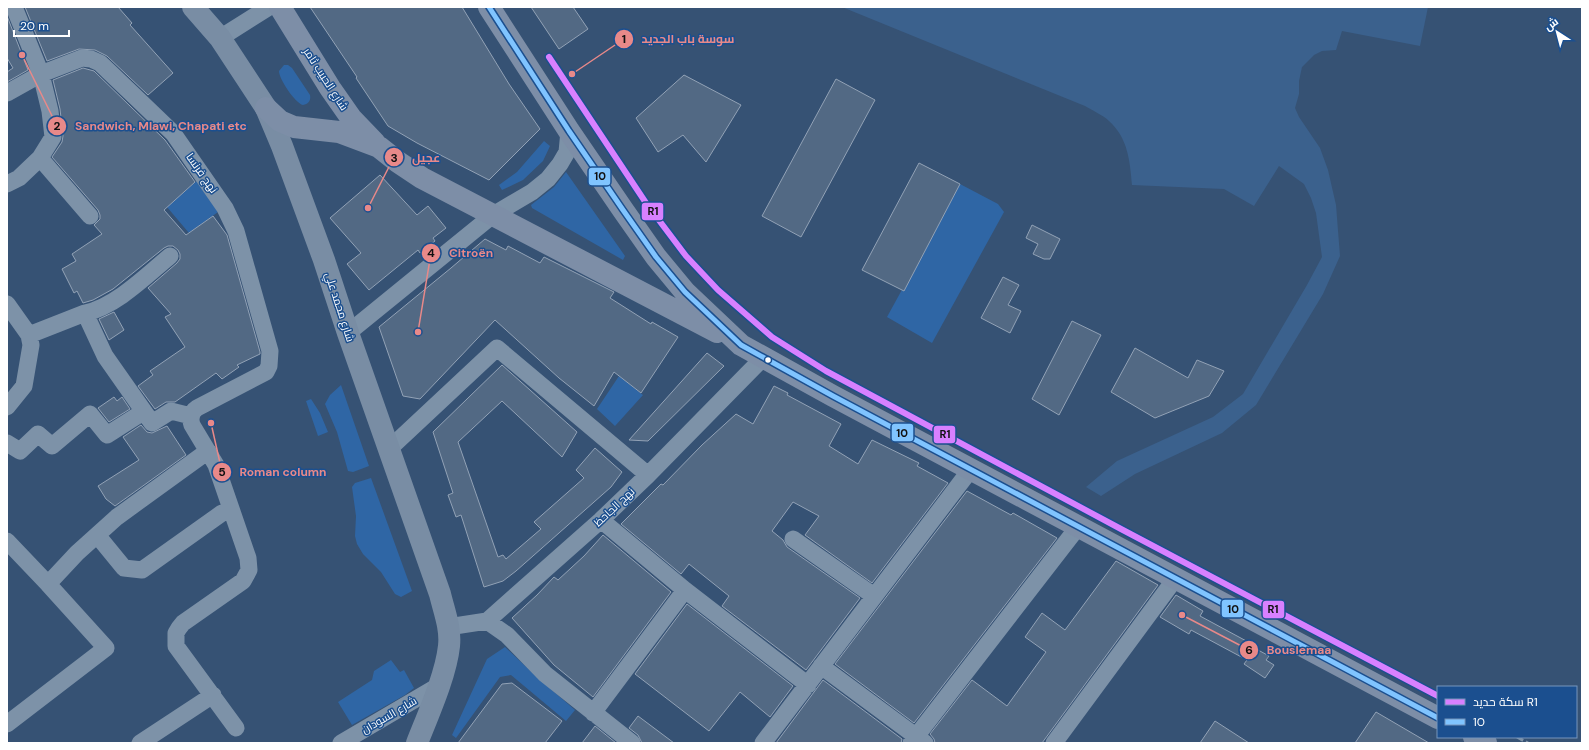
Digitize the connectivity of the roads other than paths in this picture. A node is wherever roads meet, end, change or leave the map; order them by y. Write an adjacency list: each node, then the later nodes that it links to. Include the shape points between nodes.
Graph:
1 (14, 7): 7 (street)
2 (193, 7): 6 (main road, شارع محمد علي)
3 (269, 7): 6 (street)
4 (280, 7): 11 (main road, شارع الحبيب ثامر, via 351,118)
5 (488, 7): 10 (main road)
6 (220, 38): 9 (main road, شارع محمد علي)
7 (41, 74): 8 (street, نهج فرنسا); 12 (street, via 53,137); 25 (street, نهج فرنسا, via 82,58 100,63 173,133 218,196 236,231 270,351 269,366 266,372 197,408)
8 (7, 93)
9 (266, 108): 11 (main road, via 280,121 294,127 339,132); 19 (main road, شارع محمد علي, via 324,260)
10 (569, 130): 14 (street, via 567,152 548,179 532,192); 21 (main road, via 656,257 685,292)
11 (379, 147): 14 (main road, via 422,178)
12 (40, 158): 13 (street, via 19,178); 15 (street)
13 (7, 184)
14 (493, 215): 19 (street); 21 (main road)
15 (90, 216)
16 (170, 256): 18 (street, via 117,299 92,312)
17 (7, 304): 20 (street)
18 (84, 313): 20 (street); 24 (street, via 105,356)
19 (348, 333): 27 (main road, شارع محمد علي)
20 (29, 335): 23 (street, via 31,345 24,386)
21 (741, 345): 22 (main road)
22 (763, 358): 29 (main road); 30 (street, نهج الجاحظ)
23 (7, 407)
24 (143, 412): 25 (street, via 152,423 171,411); 26 (street, via 107,435 90,414 52,446 38,434 20,451)
25 (192, 416): 28 (street, via 192,425)
26 (7, 443)
27 (389, 449): 30 (street, via 497,348); 42 (main road, شارع محمد علي, via 440,594)
28 (208, 451): 34 (street); 46 (street, via 216,465 250,564 250,570 243,581 183,623 176,634 179,652)
29 (971, 469): 33 (main road); 40 (street)
30 (648, 475): 32 (street, نهج الجاحظ)
31 (222, 513): 34 (street, via 142,570 124,568)
32 (601, 520): 39 (street); 41 (street, نهج الجاحظ)
33 (1078, 527): 37 (main road); 52 (street)
34 (97, 535): 38 (street)
35 (793, 539): 40 (street)
36 (7, 542): 38 (street)
37 (1175, 579): 48 (main road); 58 (street)
38 (48, 584): 49 (street, via 112,647)
39 (685, 590): 44 (street); 47 (street)
40 (874, 596): 43 (street)
41 (487, 621): 42 (street); 47 (street, via 507,635 545,674)
42 (448, 627): 45 (main road, شارع محمد علي, via 449,645)
43 (822, 666): 44 (street); 52 (street)
44 (808, 684): 57 (street)
45 (438, 686): 54 (street, شارع السودان); 55 (main road, شارع محمد علي)
46 (212, 695): 50 (street); 53 (street)
47 (593, 713): 56 (street)
48 (1437, 717)
49 (7, 724)
50 (236, 728)
51 (1476, 738): 59 (main road)
52 (917, 741)
53 (140, 743)
54 (341, 743)
55 (417, 743)
56 (632, 743)
57 (763, 743)
58 (1054, 743)
59 (1486, 743)

